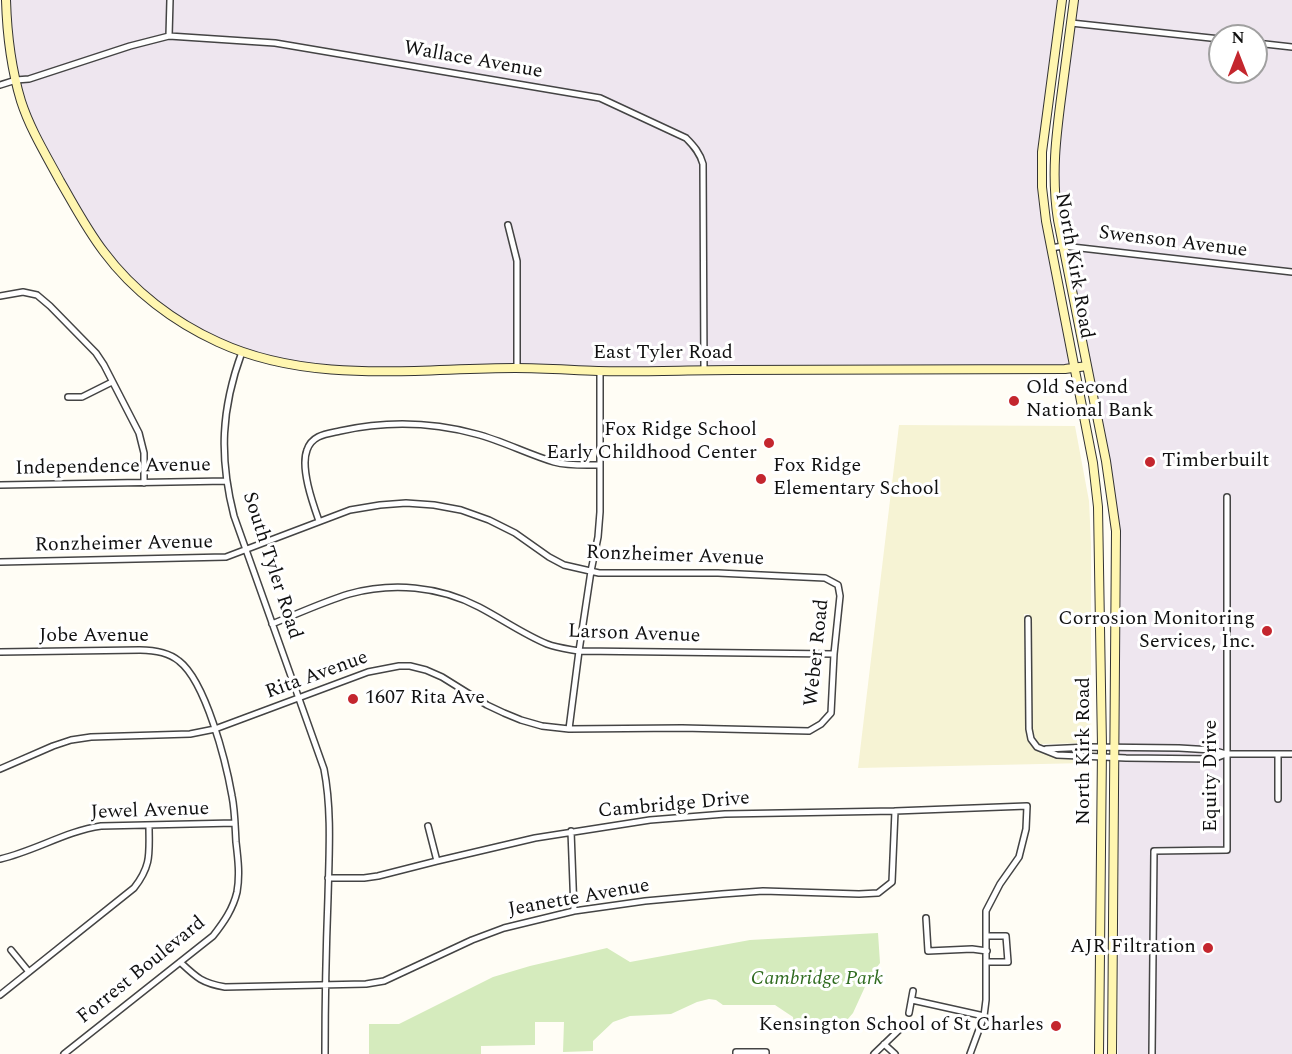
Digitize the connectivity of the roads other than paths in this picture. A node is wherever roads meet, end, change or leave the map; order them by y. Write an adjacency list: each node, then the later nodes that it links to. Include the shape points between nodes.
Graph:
1 (6, 0): 10 (main road, via 8,42)
2 (170, 0): 6 (street)
3 (1062, 0): 14 (main road, North Kirk Road, via 1042,168)
4 (1074, 0): 5 (main road, North Kirk Road)
5 (1071, 23): 7 (street); 13 (main road, North Kirk Road, via 1054,168)
6 (169, 36): 10 (street, Wallace Avenue); 21 (street, Wallace Avenue, via 275,43 600,98 686,138 703,164)
7 (1208, 38)
8 (1268, 44): 9 (street)
9 (1292, 47)
10 (16, 80): 11 (street, Wallace Avenue); 17 (main road, via 39,143 90,233 112,262 144,295 173,317)
11 (0, 85)
12 (508, 225): 19 (street, via 517,261)
13 (1063, 246): 14 (street, Swenson Avenue); 15 (street, Swenson Avenue); 18 (main road, North Kirk Road)
14 (1051, 248): 20 (main road, North Kirk Road)
15 (1292, 272)
16 (0, 296): 23 (street, via 23,292 42,298 96,353)
17 (242, 352): 19 (main road, East Tyler Road, via 312,368 362,371); 26 (street, South Tyler Road, via 228,396 224,456)
18 (1087, 366): 20 (main road, East Tyler Road); 45 (main road, North Kirk Road, via 1116,531)
19 (517, 368): 22 (main road, East Tyler Road)
20 (1075, 369): 21 (main road, East Tyler Road); 44 (main road, North Kirk Road, via 1096,485)
21 (704, 370): 22 (main road, East Tyler Road)
22 (600, 371): 25 (street)
23 (112, 382): 24 (street, via 82,397); 27 (street, via 141,439)
24 (68, 397)
25 (600, 465): 30 (street, via 556,462 448,428 385,424 355,428 320,435 307,448 309,492); 33 (street, via 600,513)
26 (227, 481): 27 (street, Independence Avenue); 31 (street, South Tyler Road)
27 (144, 483): 28 (street, Independence Avenue)
28 (0, 484)
29 (1227, 497): 47 (street, Equity Drive)
30 (319, 521): 31 (street, Ronzheimer Avenue); 33 (street, Ronzheimer Avenue, via 380,505 434,505 489,520 564,565)
31 (246, 551): 32 (street, Ronzheimer Avenue, via 218,559); 36 (street, South Tyler Road)
32 (0, 562)
33 (591, 571): 34 (street, Ronzheimer Avenue, via 718,573 825,578); 37 (street)
34 (833, 582): 39 (street, Weber Road, via 838,585 840,596)
35 (1028, 619): 46 (street, via 1029,729 1031,739)
36 (272, 624): 37 (street, Larson Avenue, via 348,595 373,589 420,588 477,606 549,645); 40 (street, South Tyler Road)
37 (579, 651): 39 (street, Larson Avenue); 43 (street)
38 (0, 652): 42 (street, Jobe Avenue, via 165,653 195,678)
39 (834, 654): 41 (street, Weber Road, via 831,713)
40 (299, 698): 42 (street, Rita Avenue); 43 (street, Rita Avenue, via 368,672 410,666 442,677 487,705 521,720); 61 (street, South Tyler Road, via 324,769)
41 (818, 726): 43 (street, Rita Avenue, via 809,731)
42 (215, 729): 52 (street, Rita Avenue, via 190,734 71,740); 55 (street, Forrest Boulevard, via 228,773)
43 (569, 729)
44 (1102, 747): 45 (street); 46 (street); 50 (main road, North Kirk Road)
45 (1114, 747): 47 (street, via 1212,750); 51 (main road, North Kirk Road)
46 (1042, 750): 50 (street, via 1057,755)
47 (1226, 754): 48 (street); 51 (street, via 1213,759); 87 (street, Equity Drive, via 1227,850 1154,851)
48 (1278, 754): 49 (street); 53 (street)
49 (1292, 754)
50 (1102, 757): 51 (street); 85 (main road, North Kirk Road)
51 (1114, 758): 86 (main road, North Kirk Road)
52 (0, 769)
53 (1278, 799)
54 (895, 811): 58 (street, Cambridge Drive, via 703,815); 62 (street, Jeanette Avenue, via 892,882 878,893 763,891 645,901); 64 (street, Cambridge Drive, via 1027,806 1019,857 986,911)
55 (235, 823): 56 (street, Jewel Avenue); 67 (street, Forrest Boulevard, via 239,873 231,909 213,936)
56 (149, 825): 59 (street, Jewel Avenue, via 85,828); 69 (street, via 147,868 134,888)
57 (428, 826): 60 (street)
58 (571, 831): 60 (street, Cambridge Drive); 62 (street)
59 (0, 859)
60 (437, 861): 61 (street, Cambridge Drive, via 378,876)
61 (328, 878): 70 (street, South Tyler Road)
62 (574, 912): 70 (street, Jeanette Avenue, via 504,928 384,981)
63 (926, 918): 66 (street, via 928,951)
64 (986, 936): 66 (street); 68 (street, via 1006,936 1008,962)
65 (11, 950): 69 (street)
66 (987, 951): 68 (street)
67 (180, 962): 70 (street, Jeanette Avenue, via 209,984 225,987); 78 (street, Forrest Boulevard)
68 (987, 962): 75 (street)
69 (29, 972): 72 (street)
70 (325, 984): 79 (street, South Tyler Road)
71 (913, 991): 73 (street)
72 (0, 995)
73 (912, 1000): 74 (street); 75 (street)
74 (909, 1013)
75 (984, 1017): 84 (street)
76 (899, 1030): 77 (street)
77 (885, 1044): 82 (street); 83 (street)
78 (64, 1054)
79 (325, 1054)
80 (736, 1054): 81 (street)
81 (766, 1054)
82 (874, 1054)
83 (895, 1054)
84 (970, 1054)
85 (1099, 1054)
86 (1112, 1054)
87 (1152, 1054)

